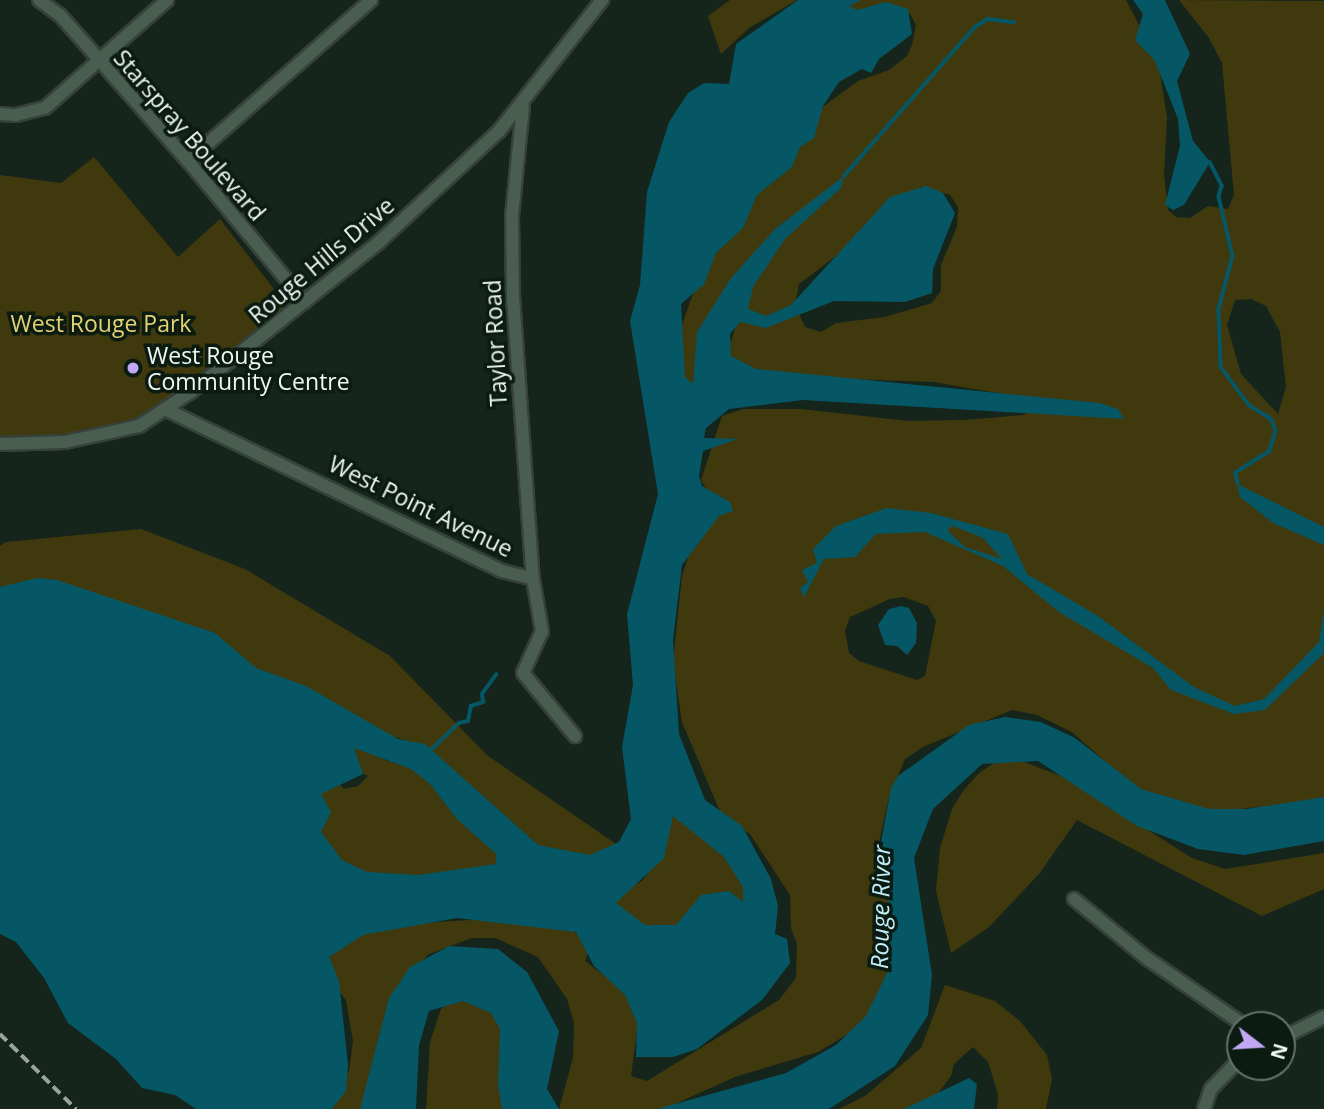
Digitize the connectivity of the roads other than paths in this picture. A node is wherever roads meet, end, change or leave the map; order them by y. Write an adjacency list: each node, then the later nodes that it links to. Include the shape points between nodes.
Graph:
1 (39, 0): 5 (street, Starspray Boulevard, via 60,15)
2 (167, 0): 5 (street)
3 (371, 0): 8 (street)
4 (602, 0): 6 (street, Rouge Hills Drive)
5 (97, 60): 7 (street, via 45,107); 8 (street, Starspray Boulevard)
6 (523, 106): 9 (street, Rouge Hills Drive, via 378,243); 12 (street, Taylor Road, via 512,216 513,296)
7 (0, 114)
8 (188, 160): 9 (street, Starspray Boulevard)
9 (305, 302): 10 (street, Rouge Hills Drive)
10 (165, 409): 11 (street, Rouge Hills Drive, via 139,426 100,436); 12 (street, West Point Avenue, via 502,571)
11 (0, 444)
12 (533, 579): 13 (street, West Point Avenue, via 542,631 523,673)
13 (575, 737)
14 (1074, 899): 15 (street, via 1145,957)
15 (1226, 1013)
16 (1324, 1017): 17 (street)
17 (1296, 1031)
18 (1226, 1073): 19 (street, via 1211,1089)
19 (1203, 1109)

